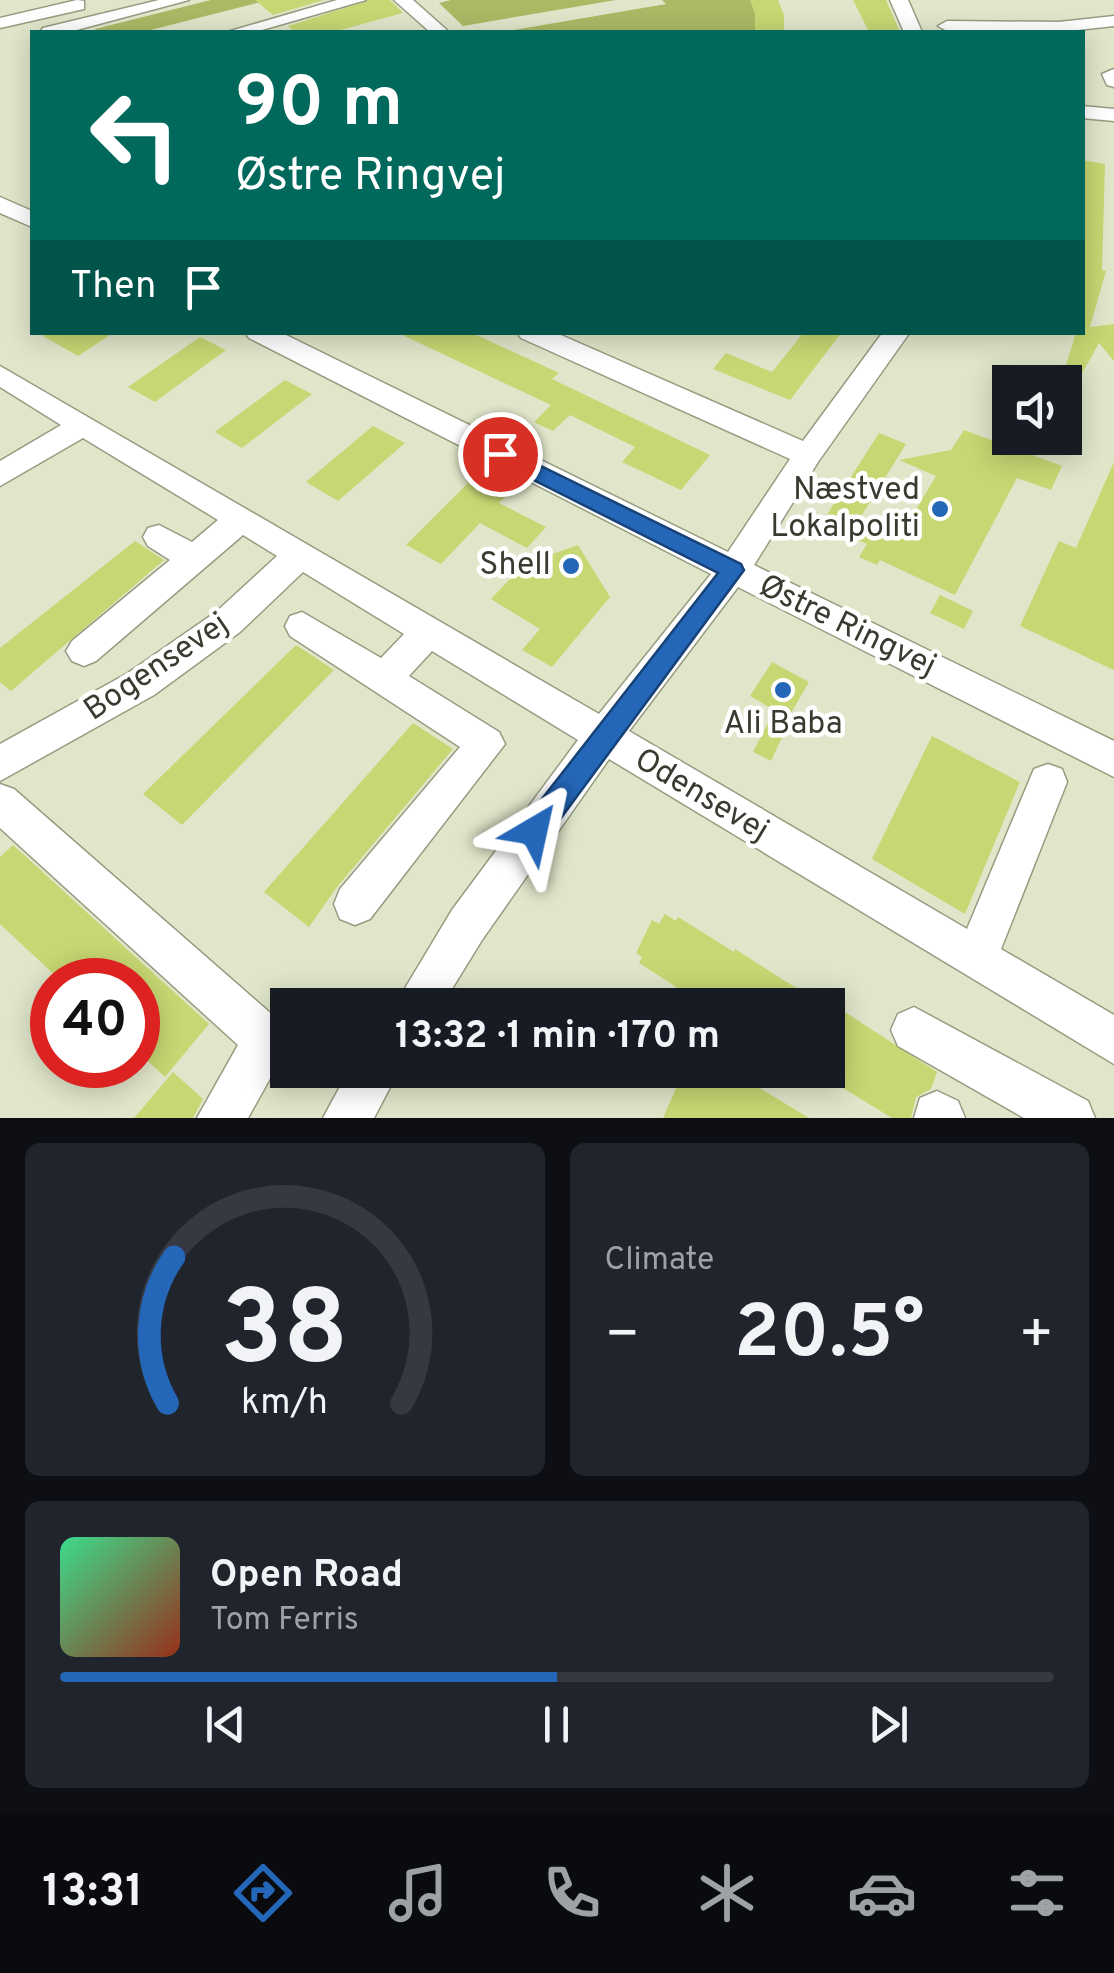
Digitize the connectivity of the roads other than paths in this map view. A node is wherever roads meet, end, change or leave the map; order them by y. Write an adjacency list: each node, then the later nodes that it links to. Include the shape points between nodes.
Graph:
1 (97, 0): 6 (street)
2 (180, 0): 9 (street)
3 (357, 0): 10 (street)
4 (403, 0): 11 (street)
5 (899, 0): 12 (street)
6 (2, 21)
7 (1114, 21): 13 (street)
8 (946, 24): 13 (street)
9 (57, 30)
10 (244, 30)
11 (438, 30)
12 (913, 30)
13 (1034, 30)
14 (1085, 112): 15 (street)
15 (1114, 115)
16 (0, 204): 17 (street)
17 (30, 219)
18 (264, 335): 29 (street, Østre Ringvej)
19 (540, 335): 23 (street, via 629,363)
20 (895, 335): 23 (street)
21 (0, 375): 22 (street, Odensevej)
22 (83, 425): 24 (street); 25 (street, Odensevej)
23 (808, 455): 29 (street)
24 (0, 474)
25 (241, 519): 27 (street, Odensevej); 28 (street)
26 (159, 537): 28 (street)
27 (301, 554): 31 (street, Odensevej); 36 (street, Bogensevej, via 228,622 141,684)
28 (193, 559): 32 (street)
29 (733, 570): 34 (street); 35 (street, Østre Ringvej)
30 (302, 626): 33 (street)
31 (428, 632): 33 (street); 34 (street, Odensevej)
32 (84, 651)
33 (384, 679): 39 (street, via 486,744)
34 (602, 738): 40 (street, Odensevej); 41 (street)
35 (1114, 760)
36 (0, 764)
37 (1048, 782): 40 (street)
38 (0, 802): 45 (street, via 267,1040)
39 (355, 904)
40 (976, 959): 43 (street, Odensevej)
41 (427, 988)
42 (914, 1030): 47 (street)
43 (1114, 1041)
44 (365, 1088): 46 (street)
45 (220, 1118)
46 (347, 1118)
47 (1071, 1118)

